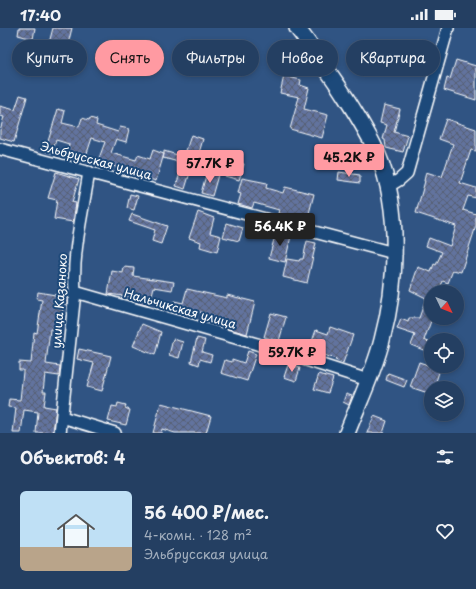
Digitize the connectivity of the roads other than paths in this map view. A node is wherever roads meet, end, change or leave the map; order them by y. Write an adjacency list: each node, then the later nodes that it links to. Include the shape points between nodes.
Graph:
1 (297, 28): 5 (street, via 361,122 378,155)
2 (448, 28): 5 (street, via 407,173)
3 (0, 149): 4 (street, Эльбрусская улица)
4 (89, 172): 6 (street, Эльбрусская улица); 7 (street, улица Казаноко, via 77,239)
5 (389, 186): 6 (street, via 394,218)
6 (394, 253): 8 (street, via 385,326)
7 (75, 292): 8 (street, Нальчикская улица, via 257,344); 9 (street, улица Казаноко)
8 (368, 380): 12 (street)
9 (62, 417): 10 (street, улица Казаноко); 11 (street)
10 (60, 433)
11 (115, 433)
12 (347, 433)

